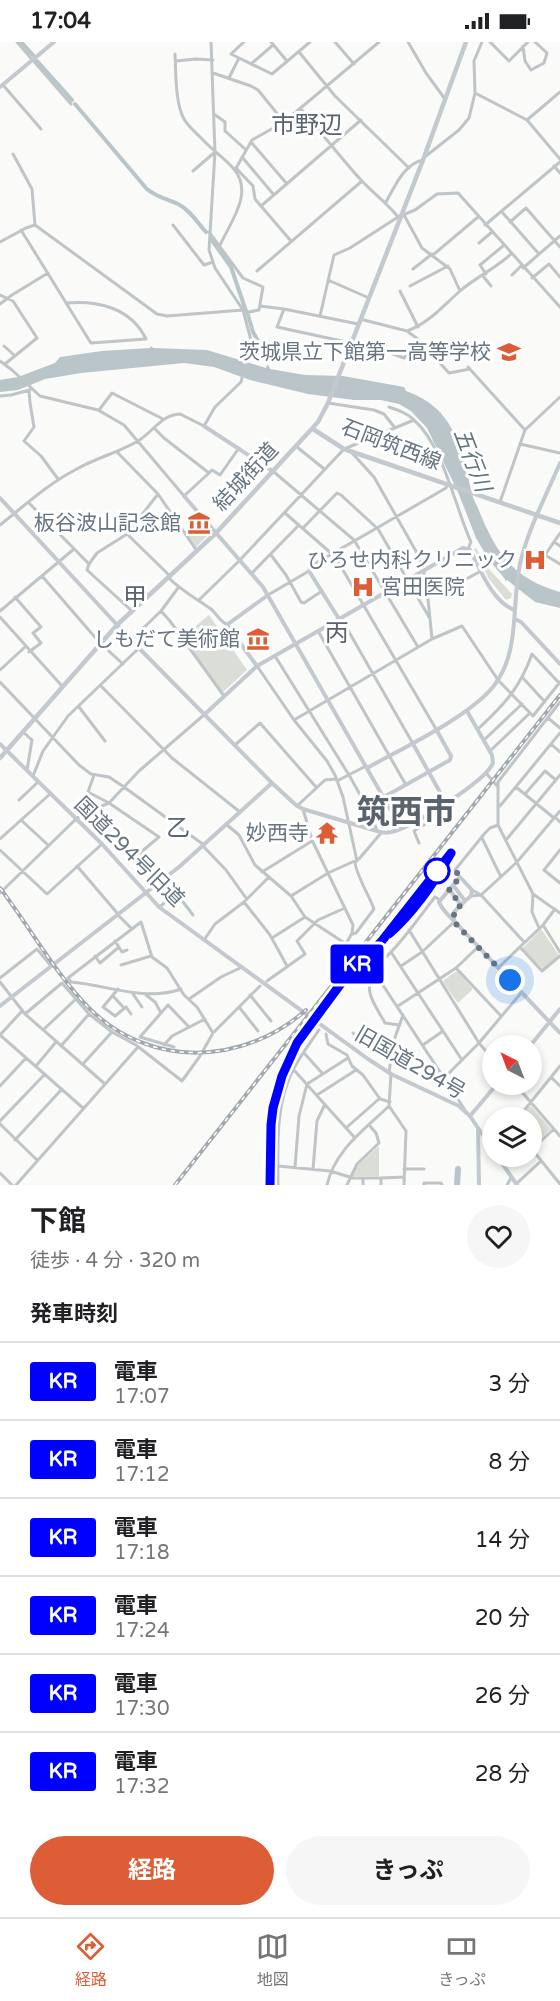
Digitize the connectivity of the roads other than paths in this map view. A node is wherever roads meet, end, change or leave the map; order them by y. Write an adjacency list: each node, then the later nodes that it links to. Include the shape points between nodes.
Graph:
1 (17, 42): 19 (street)
2 (54, 42): 19 (street)
3 (211, 42): 20 (street)
4 (244, 42): 18 (street, via 231,54)
5 (310, 42): 16 (street)
6 (335, 42): 24 (street)
7 (379, 42): 24 (street)
8 (408, 42): 31 (street)
9 (466, 42): 31 (main road, 結城街道)
10 (482, 42): 30 (street, via 474,61)
11 (489, 42): 15 (street, via 509,61)
12 (528, 42): 15 (street)
13 (535, 42): 15 (street, via 547,53 544,63 531,70)
14 (272, 43): 22 (street); 23 (street)
15 (523, 46)
16 (299, 52): 22 (street); 28 (street)
17 (174, 54): 21 (street)
18 (239, 58): 23 (street); 26 (street)
19 (32, 60): 27 (street); 32 (street)
20 (213, 60): 21 (street); 25 (street)
21 (175, 62): 42 (street, via 183,116)
22 (287, 62): 23 (street, via 272,74)
23 (251, 64)
24 (354, 64): 28 (street)
25 (213, 73): 26 (street); 34 (street)
26 (229, 78): 37 (street, via 258,90)
27 (1, 85): 38 (street)
28 (327, 85): 33 (street); 35 (street)
29 (560, 92): 36 (street)
30 (475, 93): 36 (street); 45 (street, via 466,124)
31 (446, 99): 45 (main road, 結城街道)
32 (71, 104)
33 (300, 108): 37 (street); 40 (street)
34 (214, 114): 41 (street, via 225,122 225,131); 42 (street)
35 (361, 120): 40 (street); 48 (street)
36 (527, 120): 46 (street)
37 (284, 122): 39 (street)
38 (41, 129)
39 (251, 141): 41 (street); 53 (street)
40 (332, 146): 52 (street); 53 (street)
41 (245, 149): 44 (street)
42 (215, 152): 49 (street); 50 (street); 65 (street)
43 (13, 154): 61 (street, via 32,189)
44 (242, 157): 49 (street); 54 (street)
45 (424, 158): 48 (street); 58 (main road, 結城街道)
46 (560, 160): 47 (street)
47 (554, 166): 51 (street); 57 (street)
48 (409, 168): 55 (street)
49 (235, 169): 56 (street, via 251,183 254,198); 72 (street, via 241,183 241,200)
50 (193, 171)
51 (560, 173)
52 (362, 181): 55 (street); 68 (street)
53 (287, 184): 54 (street)
54 (274, 195): 56 (street)
55 (386, 202): 58 (street)
56 (261, 206): 68 (street)
57 (502, 212): 60 (street); 63 (street)
58 (401, 216): 59 (street, via 437,195 458,193); 77 (street, via 422,248); 88 (street, via 334,255); 95 (main road, 結城街道)
59 (478, 217): 63 (street); 77 (street)
60 (510, 222): 69 (street, via 526,208); 76 (street)
61 (35, 225): 64 (street); 101 (street, via 157,314)
62 (173, 225): 78 (street, via 204,265)
63 (486, 225): 66 (street)
64 (21, 230): 70 (street); 83 (street)
65 (209, 232): 72 (street); 78 (street)
66 (492, 232): 71 (street); 73 (street)
67 (560, 236): 69 (street)
68 (291, 241): 82 (street)
69 (555, 241): 74 (street); 76 (street)
70 (0, 242)
71 (479, 243)
72 (220, 245): 98 (street, via 243,279 263,287)
73 (503, 246): 75 (street); 84 (street, via 480,265)
74 (560, 247)
75 (511, 254): 80 (street); 84 (street)
76 (539, 254): 80 (street)
77 (432, 255): 79 (street); 81 (street)
78 (213, 262): 101 (street)
79 (448, 266): 89 (street); 92 (street)
80 (522, 267): 85 (street); 87 (street)
81 (413, 269)
82 (257, 271)
83 (48, 273): 94 (street); 96 (street)
84 (485, 275): 90 (street); 92 (street)
85 (512, 275)
86 (560, 277): 87 (street, via 549,264)
87 (532, 278): 99 (street)
88 (328, 280): 95 (street); 102 (street)
89 (410, 286)
90 (491, 286)
91 (400, 291): 104 (street)
92 (460, 291): 104 (street)
93 (0, 295): 94 (street)
94 (7, 298): 97 (street); 109 (street, via 37,338)
95 (369, 298): 103 (main road, 結城街道)
96 (66, 303): 96 (street, via 91,343 146,339 133,320 120,311 92,302)
97 (0, 304)
98 (259, 306): 100 (street); 101 (street, via 257,311)
99 (560, 307)
100 (284, 309): 102 (street); 107 (street, via 277,327)
101 (244, 312): 120 (street, via 251,336 241,380 215,407)
102 (320, 316): 103 (street)
103 (359, 321): 105 (street); 107 (main road, 結城街道)
104 (418, 327): 105 (street)
105 (407, 331): 106 (street)
106 (419, 340): 107 (street, via 404,358 368,345); 124 (street, via 450,373 469,368)
107 (351, 344): 115 (main road, 結城街道)
108 (4, 346): 109 (street)
109 (14, 355): 111 (street)
110 (0, 361): 111 (street)
111 (5, 364): 112 (street)
112 (31, 389): 113 (street); 117 (street, via 40,396); 137 (street, via 34,428 24,441)
113 (0, 396)
114 (560, 397): 124 (street)
115 (328, 402): 121 (street, via 374,410 384,414); 123 (main road, 結城街道)
116 (389, 407): 119 (street)
117 (98, 410): 118 (street, via 112,393); 125 (street, via 124,424)
118 (163, 419): 120 (street, via 180,414); 122 (street)
119 (414, 420): 121 (street); 138 (street, via 427,437)
120 (204, 426): 128 (street)
121 (396, 428): 129 (street)
122 (155, 429): 125 (street); 136 (street)
123 (313, 429): 127 (main road, 結城街道); 129 (main road, 石岡筑西線)
124 (525, 430): 126 (street)
125 (138, 441): 130 (street); 141 (street)
126 (520, 444): 132 (street); 143 (street)
127 (297, 447): 134 (street); 135 (main road, 結城街道)
128 (239, 448): 135 (street); 136 (street, via 220,475 212,470)
129 (344, 449): 131 (main road, 石岡筑西線); 134 (street)
130 (117, 452): 137 (street); 139 (street)
131 (352, 452): 138 (main road, 石岡筑西線); 149 (street, via 374,477)
132 (560, 453)
133 (560, 463): 148 (street)
134 (324, 469): 140 (street)
135 (274, 472): 140 (street); 157 (main road, 結城街道)
136 (209, 473): 141 (street)
137 (58, 480): 144 (street)
138 (449, 485): 143 (main road, 石岡筑西線); 149 (street); 162 (street, via 471,542)
139 (158, 494): 156 (street); 163 (street)
140 (301, 495): 145 (street); 147 (street)
141 (184, 496): 157 (street)
142 (0, 498): 146 (street)
143 (500, 502): 148 (main road, 石岡筑西線)
144 (29, 503): 146 (street); 161 (street)
145 (319, 511): 153 (street); 154 (street, via 337,493); 158 (street)
146 (15, 513): 151 (street); 167 (street)
147 (285, 513): 152 (street); 166 (street)
148 (538, 515): 150 (main road, 石岡筑西線); 187 (street, via 520,565)
149 (396, 516): 154 (street); 170 (street)
150 (560, 523)
151 (0, 525)
152 (299, 525): 153 (street); 165 (street)
153 (303, 528): 164 (street)
154 (376, 528): 158 (street); 176 (street)
155 (560, 533): 159 (street)
156 (126, 534): 168 (street, via 97,553); 175 (street)
157 (216, 534): 163 (main road, 結城街道); 166 (street)
158 (354, 540): 164 (street); 180 (street)
159 (554, 542): 160 (street); 169 (street, via 545,555)
160 (560, 546)
161 (74, 549): 167 (street); 168 (street)
162 (468, 549): 170 (street); 172 (street)
163 (197, 551): 175 (main road, 結城街道)
164 (333, 553): 171 (street, via 310,566); 185 (street)
165 (271, 555): 173 (street); 177 (street)
166 (240, 560): 173 (street); 184 (street)
167 (59, 562): 174 (street); 194 (street)
168 (89, 564): 188 (street, via 87,570)
169 (560, 564)
170 (423, 570): 176 (street); 182 (street)
171 (309, 571): 177 (street); 179 (street)
172 (481, 572): 182 (street, via 437,595); 187 (street, via 499,598)
173 (252, 573): 181 (street)
174 (42, 576): 183 (street); 199 (street)
175 (169, 577): 178 (street); 188 (main road, 結城街道)
176 (407, 579): 180 (street); 191 (street)
177 (289, 581): 179 (street, via 304,603); 181 (street)
178 (178, 588): 184 (street); 189 (street)
179 (322, 591): 192 (street)
180 (385, 592): 185 (street); 202 (street)
181 (268, 595): 195 (street); 200 (street)
182 (427, 596): 191 (street)
183 (15, 597): 186 (street); 204 (street, via 41,627 33,633 41,643)
184 (199, 600): 195 (street)
185 (363, 605): 192 (street); 206 (street)
186 (1, 609)
187 (514, 610): 193 (street)
188 (132, 611): 194 (main road, 結城街道)
189 (161, 611): 198 (street); 220 (street)
190 (0, 617): 201 (street)
191 (429, 617): 197 (street)
192 (340, 618): 196 (street); 211 (street)
193 (514, 619): 208 (street); 213 (street, via 511,650)
194 (117, 625): 198 (street); 199 (main road, 結城街道)
195 (228, 625): 209 (street)
196 (318, 631): 200 (street); 218 (street)
197 (432, 639): 202 (street); 213 (street, via 462,626)
198 (132, 640): 203 (street)
199 (100, 643): 207 (street); 216 (main road, 結城街道)
200 (296, 644): 205 (street); 221 (street)
201 (25, 647): 204 (street); 210 (street)
202 (418, 647): 206 (street)
203 (139, 648): 207 (street); 229 (street)
204 (29, 652): 216 (street)
205 (274, 656): 209 (street); 226 (street)
206 (395, 660): 211 (street); 234 (street)
207 (123, 664): 217 (street)
208 (560, 664)
209 (257, 666): 220 (street); 232 (street)
210 (0, 670)
211 (372, 673): 218 (street); 241 (street)
212 (523, 678): 215 (street, via 532,654); 219 (street); 222 (street)
213 (498, 680): 219 (street); 227 (street)
214 (0, 682): 230 (street)
215 (560, 683): 222 (street)
216 (62, 686): 230 (main road, 結城街道)
217 (101, 686): 225 (street); 245 (street)
218 (350, 686): 221 (street); 249 (street)
219 (513, 694): 224 (street); 235 (street)
220 (225, 696): 229 (street)
221 (327, 699): 226 (street); 251 (street)
222 (545, 702): 228 (street, via 533,716)
223 (560, 703): 231 (street)
224 (522, 704): 228 (street); 239 (street)
225 (78, 707): 238 (street); 240 (street)
226 (309, 710): 232 (street); 255 (street)
227 (467, 711): 234 (street); 235 (street)
228 (530, 713): 247 (street)
229 (205, 714): 244 (street); 245 (street)
230 (35, 718): 236 (main road, 結城街道); 238 (street)
231 (548, 718): 233 (street); 267 (street)
232 (294, 720): 259 (street, via 327,761)
233 (560, 728)
234 (436, 729): 241 (street); 253 (street, via 452,758)
235 (478, 729): 239 (street)
236 (22, 732): 246 (main road, 結城街道); 252 (street, via 32,740)
237 (560, 733): 243 (street)
238 (53, 736): 256 (street, via 79,765); 258 (street)
239 (484, 740): 247 (street)
240 (105, 741)
241 (412, 742): 249 (street); 253 (street)
242 (0, 744): 246 (street, 国道294号旧道)
243 (551, 744): 248 (street); 264 (street)
244 (235, 746): 262 (street); 266 (street, via 260,723)
245 (164, 749): 265 (street); 279 (street)
246 (7, 751): 250 (main road, 結城街道); 252 (street, 国道294号旧道)
247 (490, 751): 254 (street, via 493,763)
248 (560, 752)
249 (390, 755): 251 (street); 263 (street)
250 (0, 758)
251 (367, 767): 255 (street); 270 (street)
252 (27, 770): 258 (street, 国道294号旧道)
253 (429, 772): 263 (street); 273 (street)
254 (486, 773): 267 (street); 273 (street)
255 (349, 774): 259 (street); 289 (street)
256 (94, 775): 265 (street, via 109,777); 272 (street, via 88,792)
257 (560, 775): 260 (street)
258 (33, 776): 261 (street, 国道294号旧道)
259 (336, 780): 266 (street, via 326,780); 286 (street)
260 (556, 780): 269 (street, via 545,771); 274 (street)
261 (38, 782): 268 (street, 国道294号旧道); 271 (street)
262 (272, 783): 275 (street); 279 (street)
263 (406, 784): 270 (street)
264 (516, 786): 269 (street); 276 (street)
265 (124, 787): 272 (street); 297 (street)
266 (316, 787): 275 (street)
267 (498, 787): 276 (street)
268 (50, 794): 281 (street, 国道294号旧道); 282 (street)
269 (525, 794): 274 (street)
270 (384, 797): 288 (street)
271 (19, 800)
272 (109, 802): 281 (street); 309 (street, via 159,837 140,853)
273 (446, 803): 288 (street)
274 (536, 804): 280 (street); 293 (street)
275 (297, 806): 277 (street)
276 (498, 807): 287 (street)
277 (303, 809): 286 (street); 292 (street)
278 (560, 811): 280 (street)
279 (240, 812): 285 (street)
280 (554, 818): 284 (street); 301 (street)
281 (76, 819): 295 (street, 国道294号旧道); 296 (street)
282 (21, 820): 290 (street); 296 (street)
283 (438, 821): 294 (street, via 431,818 414,831)
284 (560, 822)
285 (226, 824): 297 (street); 304 (street, via 239,835)
286 (349, 824): 289 (street); 300 (street)
287 (498, 825): 291 (street); 293 (street)
288 (402, 828): 289 (street)
289 (379, 832): 300 (street)
290 (0, 838)
291 (482, 838): 307 (street, via 455,870); 308 (street)
292 (312, 840): 304 (street); 305 (street)
293 (506, 840): 301 (street)
294 (419, 843)
295 (102, 844): 302 (street); 315 (street, 国道294号旧道)
296 (48, 845): 303 (street)
297 (204, 845): 309 (street); 320 (street)
298 (0, 850): 303 (street)
299 (560, 850): 310 (street, via 544,870)
300 (356, 861): 305 (street); 338 (street, via 356,870 374,909)
301 (517, 862): 308 (street); 316 (street)
302 (77, 866): 303 (street, via 47,894); 330 (street)
303 (21, 871): 314 (street)
304 (262, 872): 306 (street)
305 (328, 873): 317 (street); 325 (street)
306 (269, 877): 317 (street); 320 (street)
307 (460, 877): 311 (street); 313 (street)
308 (501, 877): 319 (street)
309 (163, 880): 315 (street)
310 (560, 883)
311 (453, 885): 312 (street); 322 (street)
312 (449, 890): 321 (street); 323 (street)
313 (472, 890): 318 (street); 319 (street)
314 (0, 893)
315 (145, 894): 324 (street, 国道294号旧道); 330 (street)
316 (533, 894): 326 (street); 335 (street, via 532,912)
317 (291, 896): 332 (street)
318 (471, 896): 319 (street); 322 (street)
319 (481, 896): 342 (street)
320 (245, 900): 339 (street); 341 (street, via 215,924)
321 (440, 900): 327 (street); 337 (street, via 435,897)
322 (465, 901): 323 (street)
323 (461, 905): 328 (street)
324 (159, 908): 331 (street, via 177,894); 341 (street, 国道294号旧道)
325 (345, 908): 333 (street); 338 (street, via 353,925)
326 (555, 909): 329 (street); 335 (street)
327 (445, 912): 328 (street); 334 (street)
328 (454, 912): 334 (street)
329 (560, 913)
330 (118, 914): 336 (street); 354 (street)
331 (193, 915)
332 (305, 917): 333 (street); 339 (street)
333 (315, 922): 343 (street); 355 (street, via 297,940 305,954)
334 (454, 922): 345 (street); 349 (street)
335 (541, 927): 342 (street); 352 (street)
336 (131, 928): 340 (street); 351 (street, via 141,922)
337 (409, 930): 348 (street); 349 (street)
338 (351, 935): 343 (street)
339 (272, 938): 355 (street)
340 (115, 941): 344 (street); 350 (street)
341 (204, 941): 357 (street, 国道294号旧道)
342 (524, 942): 346 (street)
343 (346, 944): 358 (street)
344 (119, 947): 347 (street, via 122,952); 350 (street, via 100,963)
345 (478, 947): 359 (street); 360 (street)
346 (520, 947): 352 (street, via 542,971); 360 (street)
347 (127, 950)
348 (391, 952): 356 (street); 358 (street)
349 (422, 952): 356 (street); 362 (street)
350 (95, 956): 365 (street, via 68,978 71,982)
351 (151, 956): 353 (street); 366 (street, via 166,968)
352 (560, 956)
353 (121, 965)
354 (51, 966): 361 (street, via 37,949); 374 (street)
355 (287, 966): 363 (street)
356 (400, 966): 369 (street)
357 (240, 968): 368 (street, 国道294号旧道); 376 (street)
358 (372, 968): 380 (street); 392 (street, via 367,987 371,996 386,1023)
359 (456, 968): 362 (street); 388 (street)
360 (498, 968): 370 (street)
361 (0, 980): 374 (street)
362 (440, 980): 369 (street); 406 (street)
363 (267, 981)
364 (260, 986): 372 (street)
365 (118, 989): 367 (street); 373 (street)
366 (181, 989): 371 (street); 376 (street)
367 (132, 992): 371 (street); 378 (street)
368 (274, 992): 425 (street, 旧国道294号)
369 (418, 993): 380 (street); 397 (street)
370 (521, 993): 388 (street); 391 (street)
371 (146, 994): 384 (street)
372 (250, 995): 379 (street); 390 (street)
373 (113, 996): 381 (street); 381 (street, via 103,1007 115,1016)
374 (12, 997): 377 (street); 383 (street)
375 (76, 999): 383 (street, via 62,983); 385 (street); 394 (street)
376 (189, 999): 389 (street)
377 (0, 1006)
378 (142, 1007)
379 (239, 1007): 396 (street); 399 (street)
380 (397, 1007): 387 (street)
381 (124, 1008): 386 (street)
382 (560, 1009): 391 (street)
383 (23, 1012): 394 (street); 403 (street)
384 (161, 1013): 393 (street, via 168,1005); 407 (street, via 140,1037)
385 (88, 1014): 398 (street); 409 (street)
386 (130, 1014)
387 (403, 1015): 392 (street); 408 (street)
388 (501, 1016): 406 (street)
389 (205, 1019): 393 (street); 399 (street)
390 (271, 1021)
391 (549, 1022): 401 (street); 404 (street)
392 (399, 1025): 416 (street)
393 (189, 1026): 407 (street)
394 (43, 1030): 405 (street)
395 (319, 1030): 413 (street)
396 (258, 1031)
397 (443, 1031): 408 (street); 417 (street)
398 (112, 1032): 411 (street); 418 (street)
399 (213, 1033): 411 (street, via 182,1081)
400 (353, 1033): 416 (street)
401 (560, 1033)
402 (326, 1034): 415 (street, via 328,1044)
403 (0, 1035): 414 (street)
404 (539, 1035)
405 (57, 1042): 409 (street); 419 (street)
406 (479, 1043): 410 (street); 417 (street)
407 (164, 1045): 412 (street)
408 (423, 1045): 426 (street)
409 (61, 1046): 418 (street)
410 (482, 1046)
411 (138, 1047): 428 (street)
412 (174, 1047)
413 (304, 1053): 421 (street); 424 (street)
414 (26, 1058): 419 (street); 430 (street)
415 (348, 1058): 422 (street); 424 (street)
416 (391, 1058): 425 (street)
417 (462, 1060): 426 (street)
418 (83, 1065): 428 (street)
419 (36, 1066): 423 (street)
420 (560, 1066): 427 (street)
421 (293, 1069): 429 (street); 455 (street, via 281,1109)
422 (356, 1070): 433 (street); 436 (street)
423 (45, 1074): 432 (street); 443 (street)
424 (323, 1074): 429 (street)
425 (390, 1074): 439 (street); 442 (street, 旧国道294号, via 452,1101)
426 (445, 1077): 442 (street)
427 (551, 1077): 431 (street); 437 (street)
428 (105, 1084): 441 (street)
429 (307, 1084): 433 (street); 456 (street, via 299,1116)
430 (0, 1086)
431 (560, 1086)
432 (62, 1089): 441 (street); 452 (street)
433 (317, 1095): 438 (street)
434 (488, 1095): 442 (street)
435 (524, 1095): 437 (street)
436 (380, 1098): 439 (street); 445 (street)
437 (530, 1102): 440 (street); 447 (street)
438 (325, 1104): 445 (street); 459 (street, via 317,1121)
439 (390, 1104): 444 (street); 460 (street, via 406,1131)
440 (526, 1107)
441 (83, 1108): 453 (street)
442 (470, 1116): 446 (street, 旧国道294号)
443 (0, 1123): 452 (street)
444 (369, 1125): 450 (street); 465 (street, via 379,1143)
445 (346, 1128): 450 (street)
446 (478, 1129): 448 (street, 旧国道294号); 480 (street)
447 (554, 1129): 449 (street); 451 (street)
448 (482, 1135)
449 (560, 1136)
450 (355, 1138): 462 (street)
451 (542, 1139)
452 (15, 1140): 453 (street)
453 (37, 1160): 471 (street)
454 (542, 1162): 470 (street)
455 (278, 1166): 456 (street); 472 (street)
456 (295, 1167): 459 (street)
457 (504, 1167): 468 (street)
458 (534, 1167): 469 (street)
459 (313, 1169): 462 (street)
460 (404, 1169): 461 (street); 464 (street)
461 (424, 1169)
462 (330, 1171): 465 (street); 473 (street)
463 (0, 1173): 471 (street)
464 (404, 1177): 467 (street); 477 (street)
465 (349, 1178): 466 (street); 474 (street)
466 (363, 1178): 467 (street); 475 (street)
467 (381, 1178): 476 (street)
468 (511, 1178): 469 (street); 481 (street)
469 (516, 1184)
470 (560, 1184)
471 (14, 1185)
472 (278, 1185)
473 (327, 1185)
474 (347, 1185)
475 (363, 1185)
476 (381, 1185)
477 (404, 1185)
478 (424, 1185): 479 (street)
479 (442, 1185)
480 (479, 1185)
481 (507, 1185)

